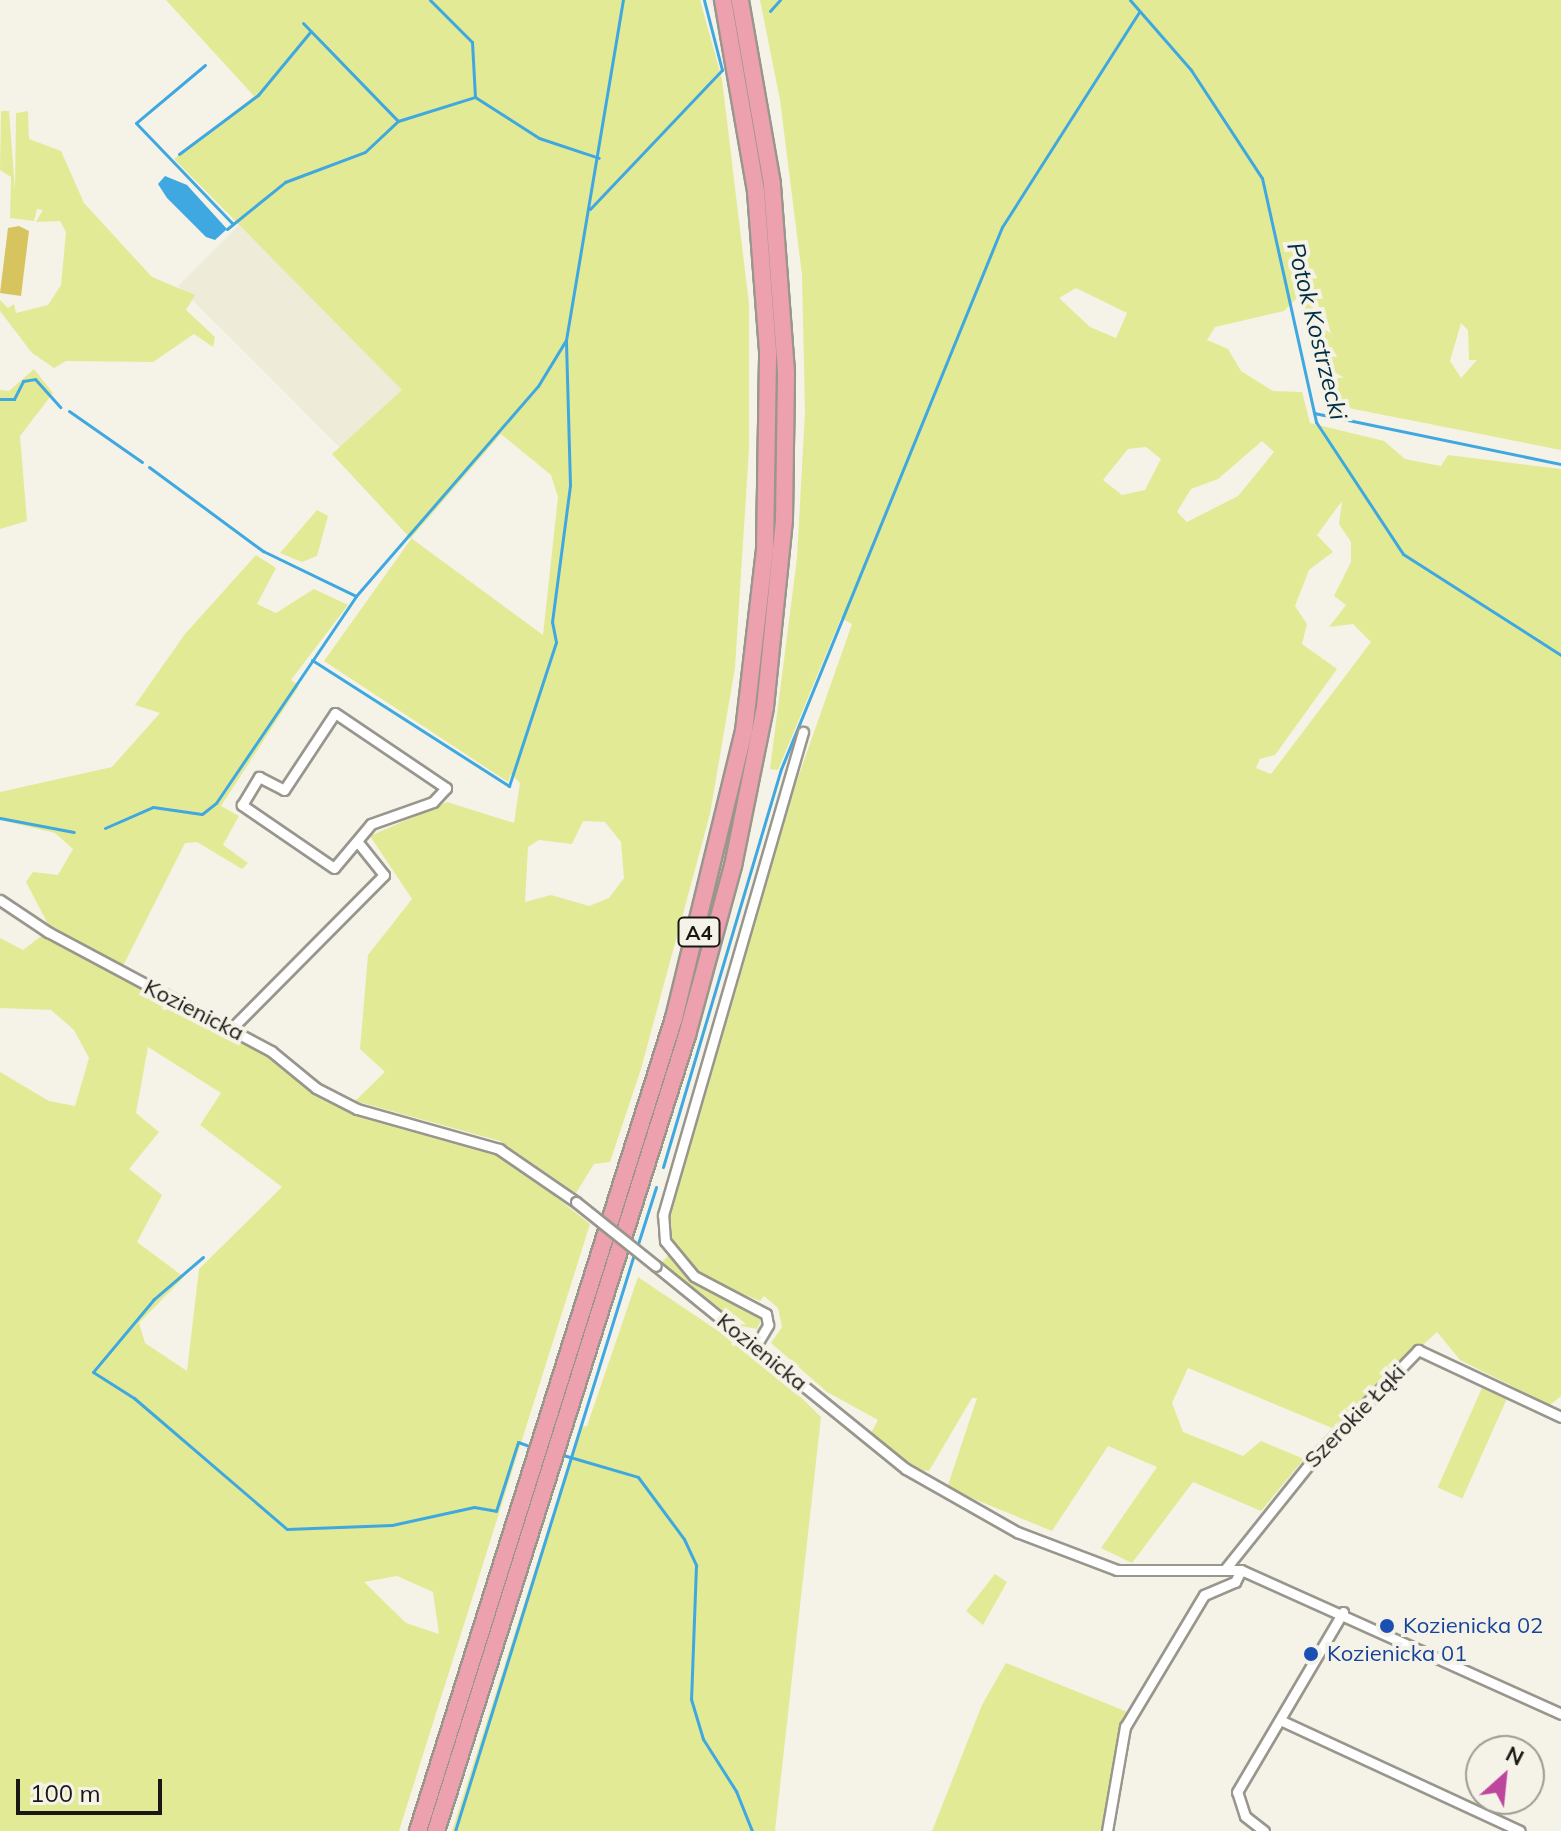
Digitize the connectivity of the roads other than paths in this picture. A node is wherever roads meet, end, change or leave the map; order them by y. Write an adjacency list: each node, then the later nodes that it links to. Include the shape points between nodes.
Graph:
1 (723, 0): 14 (highway, A4, via 756,191 768,351 765,549 744,731 678,1005)
2 (740, 0): 15 (highway, A4, via 772,184 786,372 781,559 760,736 733,866 687,1035)
3 (803, 732): 7 (street, via 663,1215 665,1241 694,1276 766,1314 766,1330)
4 (357, 841): 4 (street, via 371,824 433,802 446,788 335,713 284,790 259,777 242,805 334,868); 6 (street, via 384,875)
5 (0, 900): 6 (street, Kozienicka, via 37,926)
6 (231, 1029): 7 (street, Kozienicka, bridge, via 330,1095 499,1149 576,1202)
7 (755, 1347): 9 (street, Kozienicka, via 906,1469 1017,1532 1117,1570 1190,1574)
8 (1561, 1417): 9 (street, Szerokie Łąki, via 1418,1350 1318,1453)
9 (1226, 1568): 10 (street, Kozienicka)
10 (1241, 1570): 11 (street, Kozienicka); 16 (street, via 1235,1582 1204,1595 1125,1727)
11 (1343, 1612): 12 (street, Kozienicka); 13 (street)
12 (1561, 1714)
13 (1280, 1720): 17 (street, via 1237,1792 1245,1816); 18 (street)
14 (418, 1831)
15 (436, 1831)
16 (1107, 1831)
17 (1264, 1831)
18 (1520, 1831)

